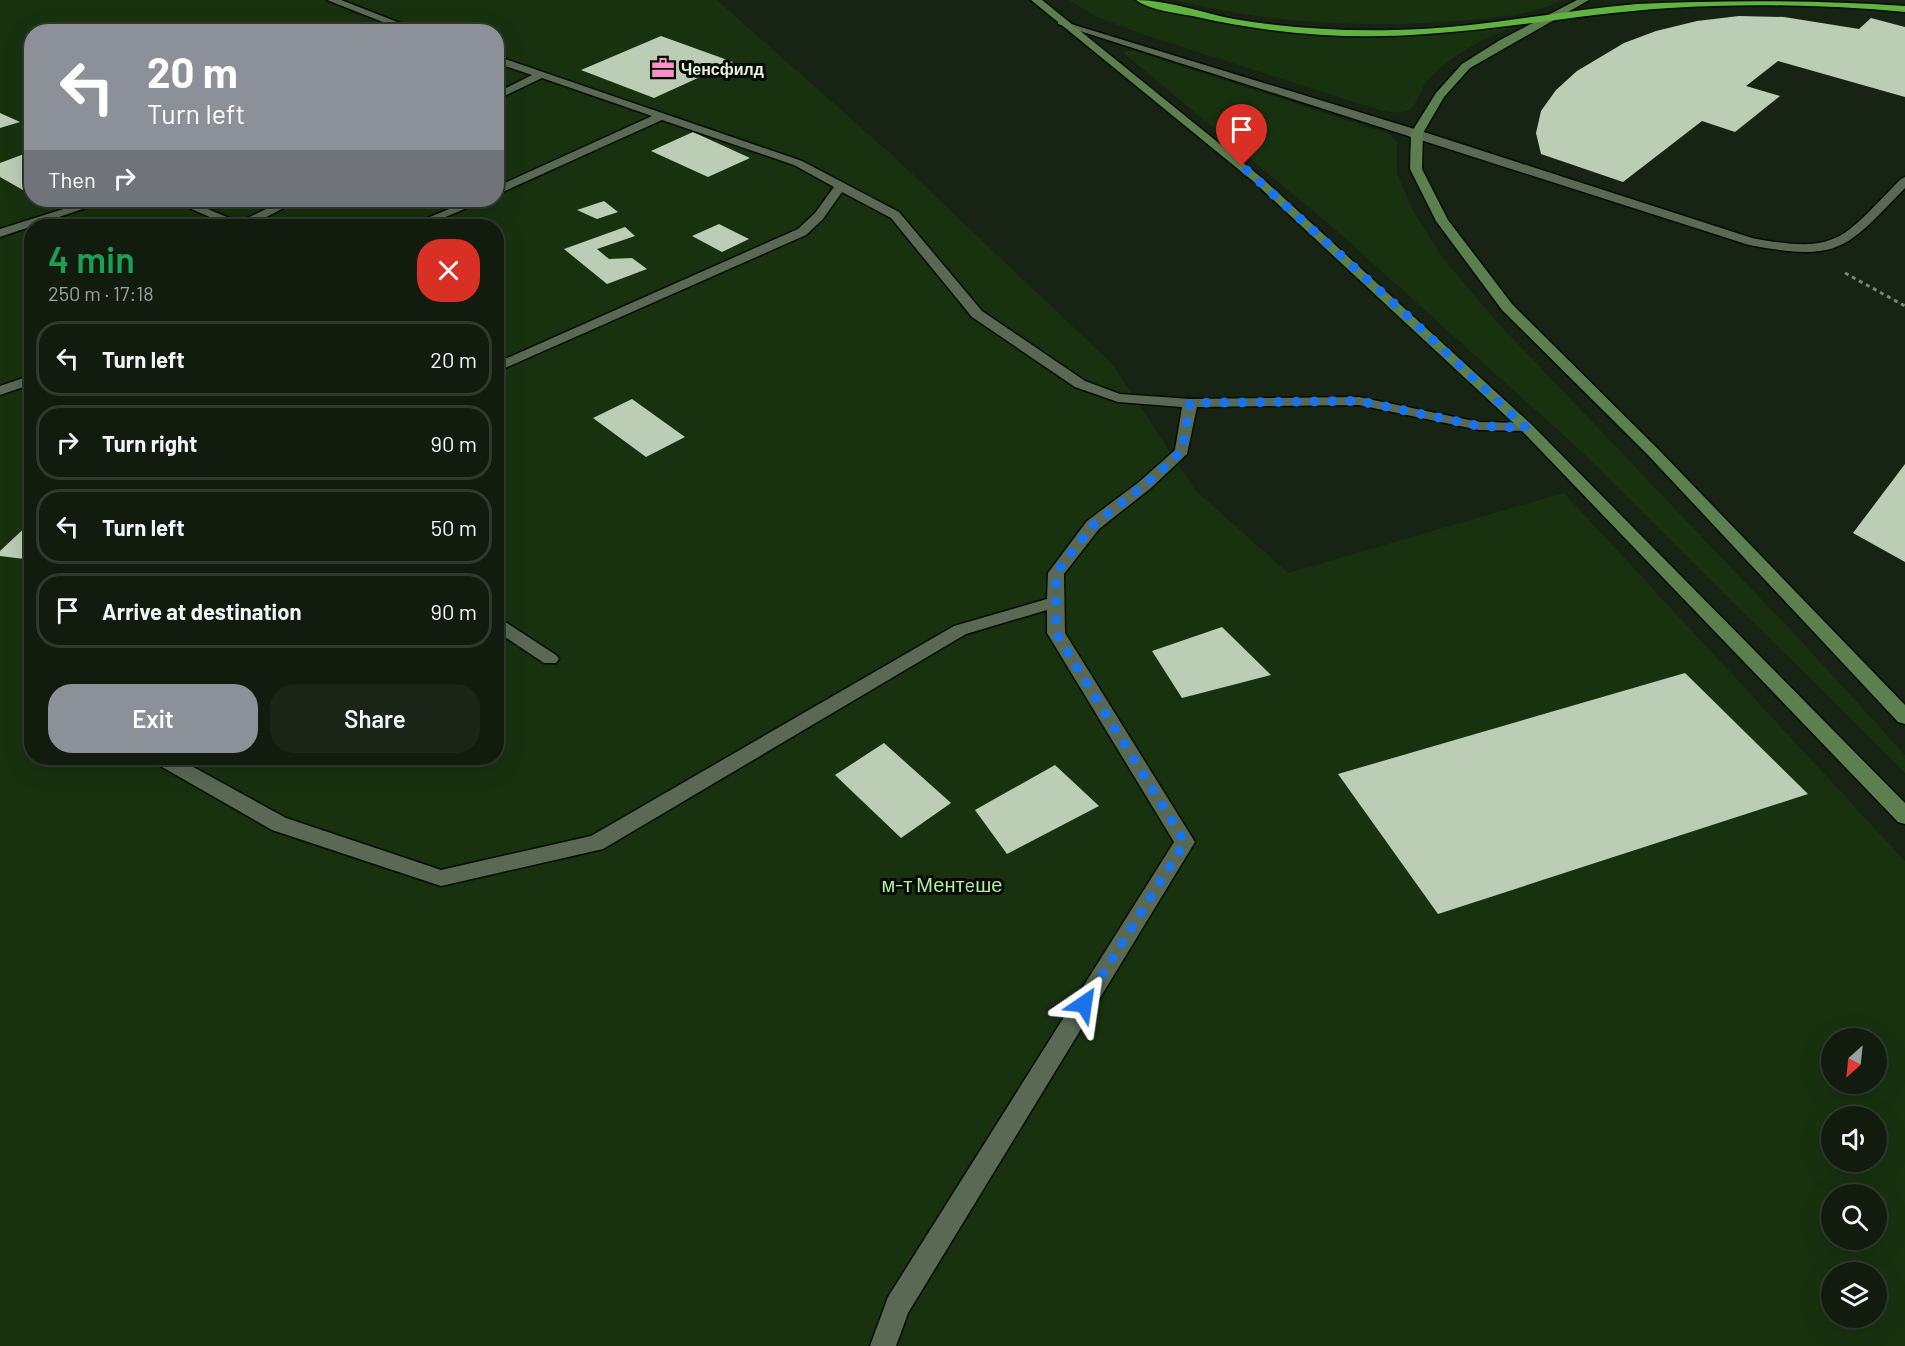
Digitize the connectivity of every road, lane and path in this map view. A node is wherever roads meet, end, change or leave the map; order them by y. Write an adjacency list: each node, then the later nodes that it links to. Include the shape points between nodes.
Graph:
1 (332, 0): 8 (street)
2 (1036, 0): 7 (main road)
3 (1141, 0): 6 (highway, via 1215,18 1327,32 1407,33)
4 (1584, 0): 6 (main road)
5 (1905, 9): 6 (highway, via 1830,3 1717,2)
6 (1548, 18): 13 (main road, via 1466,66 1440,95)
7 (1061, 22): 13 (street); 33 (main road, via 1146,86 1258,180)
8 (396, 24)
9 (504, 62): 10 (street)
10 (540, 75): 11 (street); 12 (street)
11 (504, 93)
12 (660, 117): 15 (street, via 798,164); 16 (street)
13 (1417, 133): 27 (street, via 1749,241); 37 (main road, via 1416,169 1442,221 1507,307 1652,452)
14 (1905, 181): 27 (street, via 1844,241)
15 (841, 186): 29 (street, via 802,232); 32 (street, via 895,215 977,314 1080,384 1118,398)
16 (504, 188)
17 (81, 207): 21 (street)
18 (194, 207): 22 (street)
19 (279, 207): 23 (street)
20 (462, 207): 24 (street)
21 (44, 219)
22 (222, 219)
23 (255, 219)
24 (432, 219)
25 (24, 225): 26 (street)
26 (0, 233)
27 (1799, 248): 28 (path)
28 (1905, 306)
29 (504, 364)
30 (24, 382): 31 (street)
31 (0, 391)
32 (1190, 403): 33 (street, via 1359,401 1479,426); 34 (street, via 1182,451 1093,525 1056,573)
33 (1526, 428): 39 (main road)
34 (1056, 602): 38 (street, via 960,630 596,843 441,878 279,824); 40 (street, via 1056,633 1185,842 897,1306)
35 (504, 627): 36 (street)
36 (550, 659)
37 (1905, 717)
38 (174, 765)
39 (1905, 816)
40 (883, 1346)

